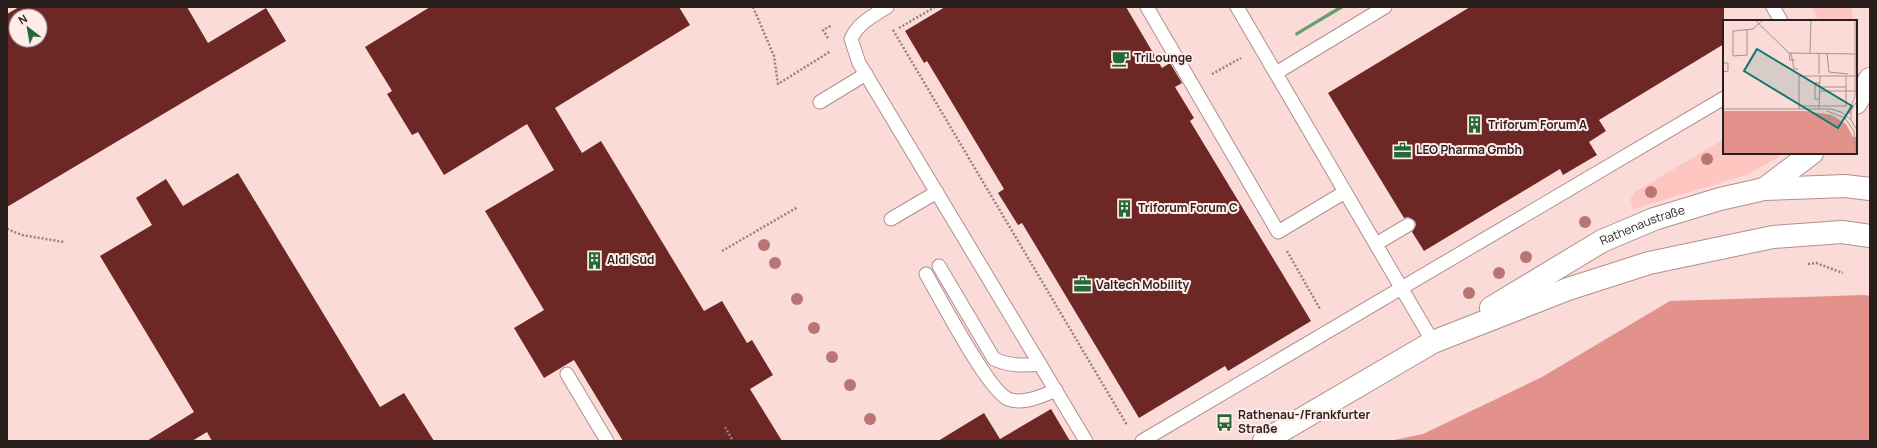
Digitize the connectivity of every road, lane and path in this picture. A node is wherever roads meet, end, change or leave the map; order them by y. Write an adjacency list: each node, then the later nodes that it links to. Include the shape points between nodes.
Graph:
1 (753, 7): 11 (path, via 774,56 778,84)
2 (888, 7): 11 (lane, via 864,21 854,30)
3 (935, 7): 10 (path)
4 (1147, 7): 16 (lane)
5 (1237, 7): 12 (lane)
6 (1385, 7): 13 (lane)
7 (1773, 7): 8 (lane)
8 (1780, 20)
9 (891, 26): 10 (path)
10 (894, 32): 42 (path)
11 (851, 39): 14 (lane, via 859,63)
12 (1260, 46): 13 (lane); 16 (path)
13 (1276, 73): 24 (lane)
14 (866, 74): 19 (lane); 23 (lane)
15 (1870, 79): 18 (street)
16 (1193, 86): 29 (lane)
17 (1723, 99): 36 (lane)
18 (1857, 101)
19 (820, 102)
20 (1811, 154): 21 (street)
21 (1764, 189): 22 (street, Rathenaustraße, via 1845,186); 38 (street, Rathenaustraße, via 1654,219 1602,241)
22 (1870, 189)
23 (937, 192): 26 (lane); 39 (lane)
24 (1345, 192): 29 (lane); 32 (lane)
25 (798, 207): 33 (path)
26 (891, 219)
27 (1408, 225): 32 (lane)
28 (7, 229): 31 (path, via 22,235)
29 (1278, 232): 37 (path, via 1290,260)
30 (1870, 236): 38 (street, Rathenaustraße, via 1842,232 1773,237 1649,263 1568,289)
31 (64, 242)
32 (1376, 244): 36 (lane)
33 (722, 251)
34 (939, 266): 39 (lane, via 994,359 1023,366)
35 (926, 274): 41 (lane, via 977,362 999,392 1008,399 1023,400)
36 (1401, 288): 37 (lane); 38 (lane)
37 (1332, 329): 47 (lane)
38 (1436, 340): 48 (street, Rathenaustraße)
39 (1040, 364): 41 (lane)
40 (567, 374): 44 (lane)
41 (1056, 390): 46 (lane)
42 (1129, 427)
43 (725, 428): 45 (path)
44 (607, 441)
45 (733, 441)
46 (1086, 441)
47 (1142, 441)
48 (1264, 441)

